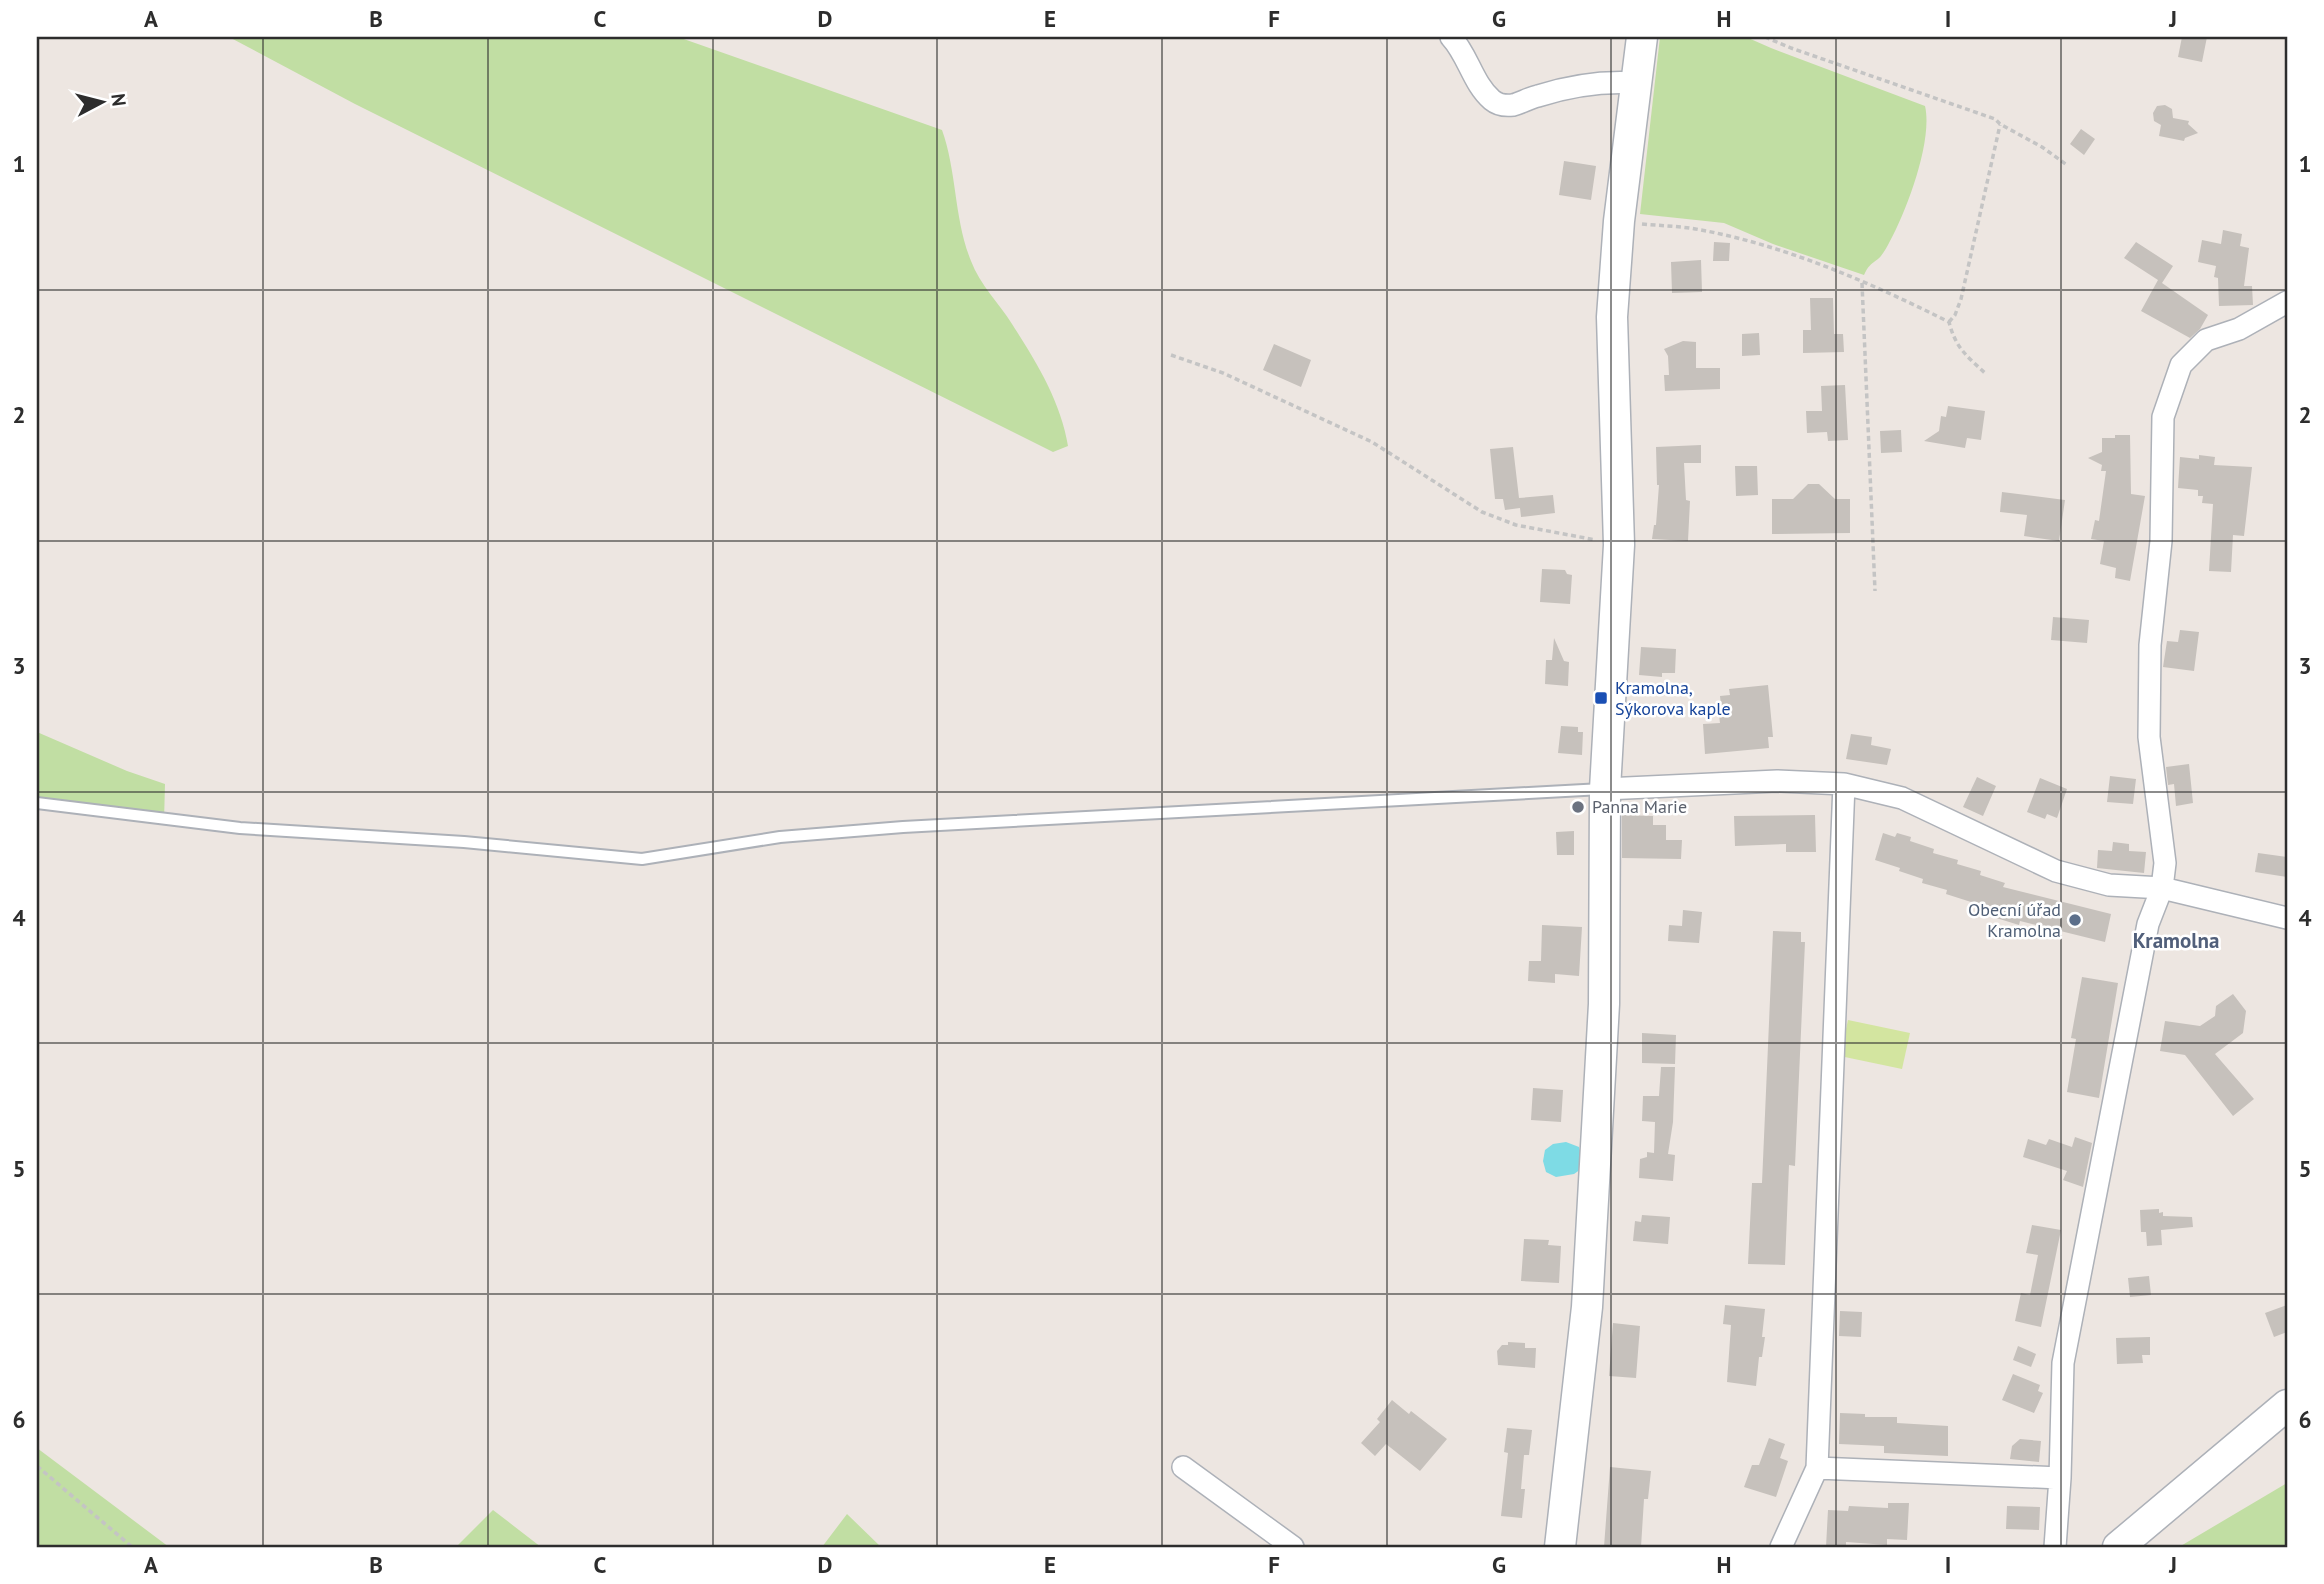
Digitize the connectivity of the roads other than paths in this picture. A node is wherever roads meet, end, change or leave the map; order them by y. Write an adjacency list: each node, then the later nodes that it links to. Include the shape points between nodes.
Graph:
1 (1451, 37): 3 (street, via 1483,89 1504,106 1567,88)
2 (1642, 37): 3 (street)
3 (1634, 83): 6 (street, via 1612,317 1619,545)
4 (2287, 302): 8 (street, via 2239,329 2206,340 2181,365 2163,417 2149,737 2165,863)
5 (1844, 784): 6 (street, via 1777,780); 8 (street, via 1902,798 2056,871 2109,885); 12 (street)
6 (1605, 789): 7 (lane, via 903,827 780,837 642,859 240,828); 15 (street, via 1604,1004 1587,1307)
7 (37, 803)
8 (2162, 888): 9 (street); 13 (street, via 2148,924 2063,1363)
9 (2287, 918)
10 (2287, 1405): 18 (street)
11 (1182, 1467): 14 (street)
12 (1817, 1468): 13 (street); 16 (street)
13 (2060, 1478): 17 (street)
14 (1293, 1547)
15 (1560, 1547)
16 (1781, 1547)
17 (2055, 1547)
18 (2118, 1547)

